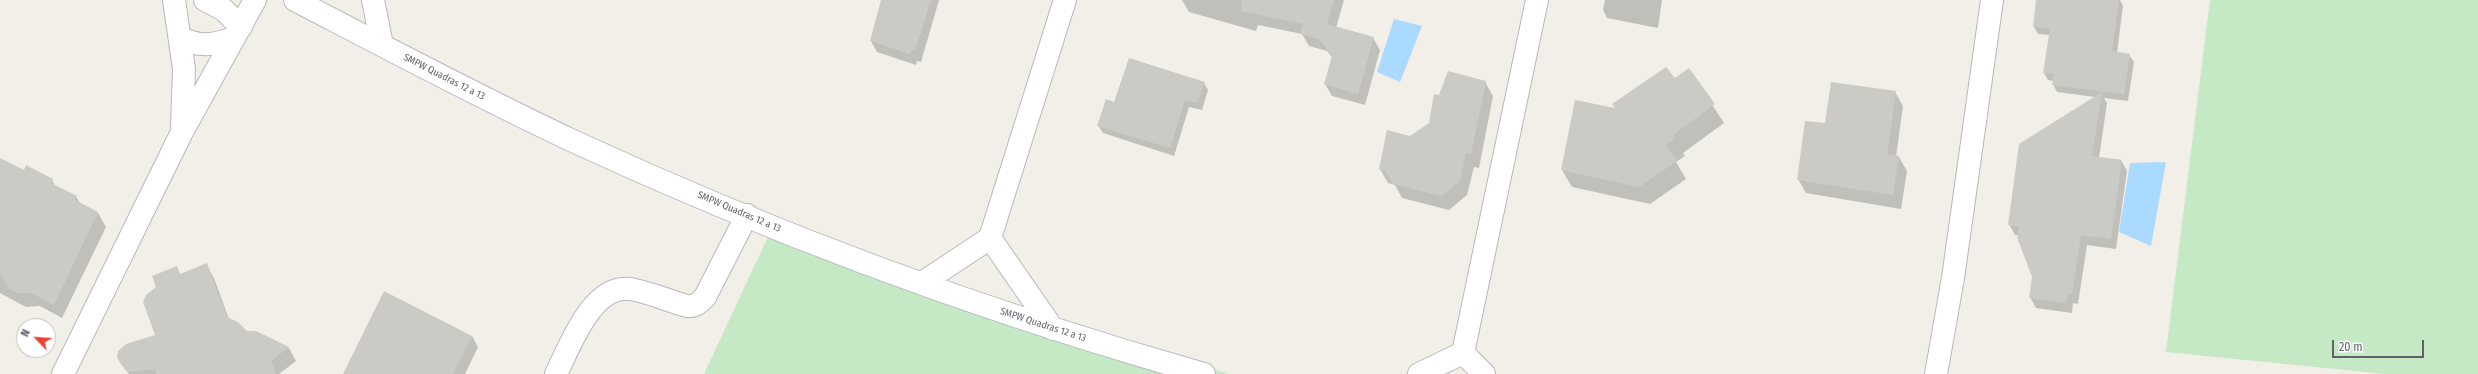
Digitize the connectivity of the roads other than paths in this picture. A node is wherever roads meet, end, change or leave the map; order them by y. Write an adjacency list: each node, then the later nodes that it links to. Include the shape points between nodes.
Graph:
1 (205, 0): 9 (street, via 224,10)
2 (255, 0): 9 (street)
3 (373, 0): 11 (street)
4 (1066, 0): 14 (street)
5 (1537, 0): 17 (street)
6 (1992, 0): 23 (street, via 1953,278)
7 (179, 1): 10 (street)
8 (303, 1): 11 (street, SMPW Quadras 12 a 13)
9 (237, 33): 10 (street, via 206,46 193,44); 12 (street)
10 (180, 37): 12 (street, via 185,88)
11 (382, 45): 13 (street, SMPW Quadras 12 a 13, via 574,142)
12 (182, 132): 18 (street)
13 (747, 215): 15 (street, SMPW Quadras 12 a 13, via 849,257); 19 (street, via 705,297 699,303 693,307 687,306 630,289 615,290 602,296 588,313)
14 (990, 238): 15 (street); 16 (street)
15 (922, 283): 16 (street, SMPW Quadras 12 a 13)
16 (1053, 329): 20 (street, SMPW Quadras 12 a 13)
17 (1463, 352): 21 (street); 22 (street)
18 (63, 374)
19 (556, 374)
20 (1204, 374)
21 (1419, 374)
22 (1484, 374)
23 (1936, 374)

